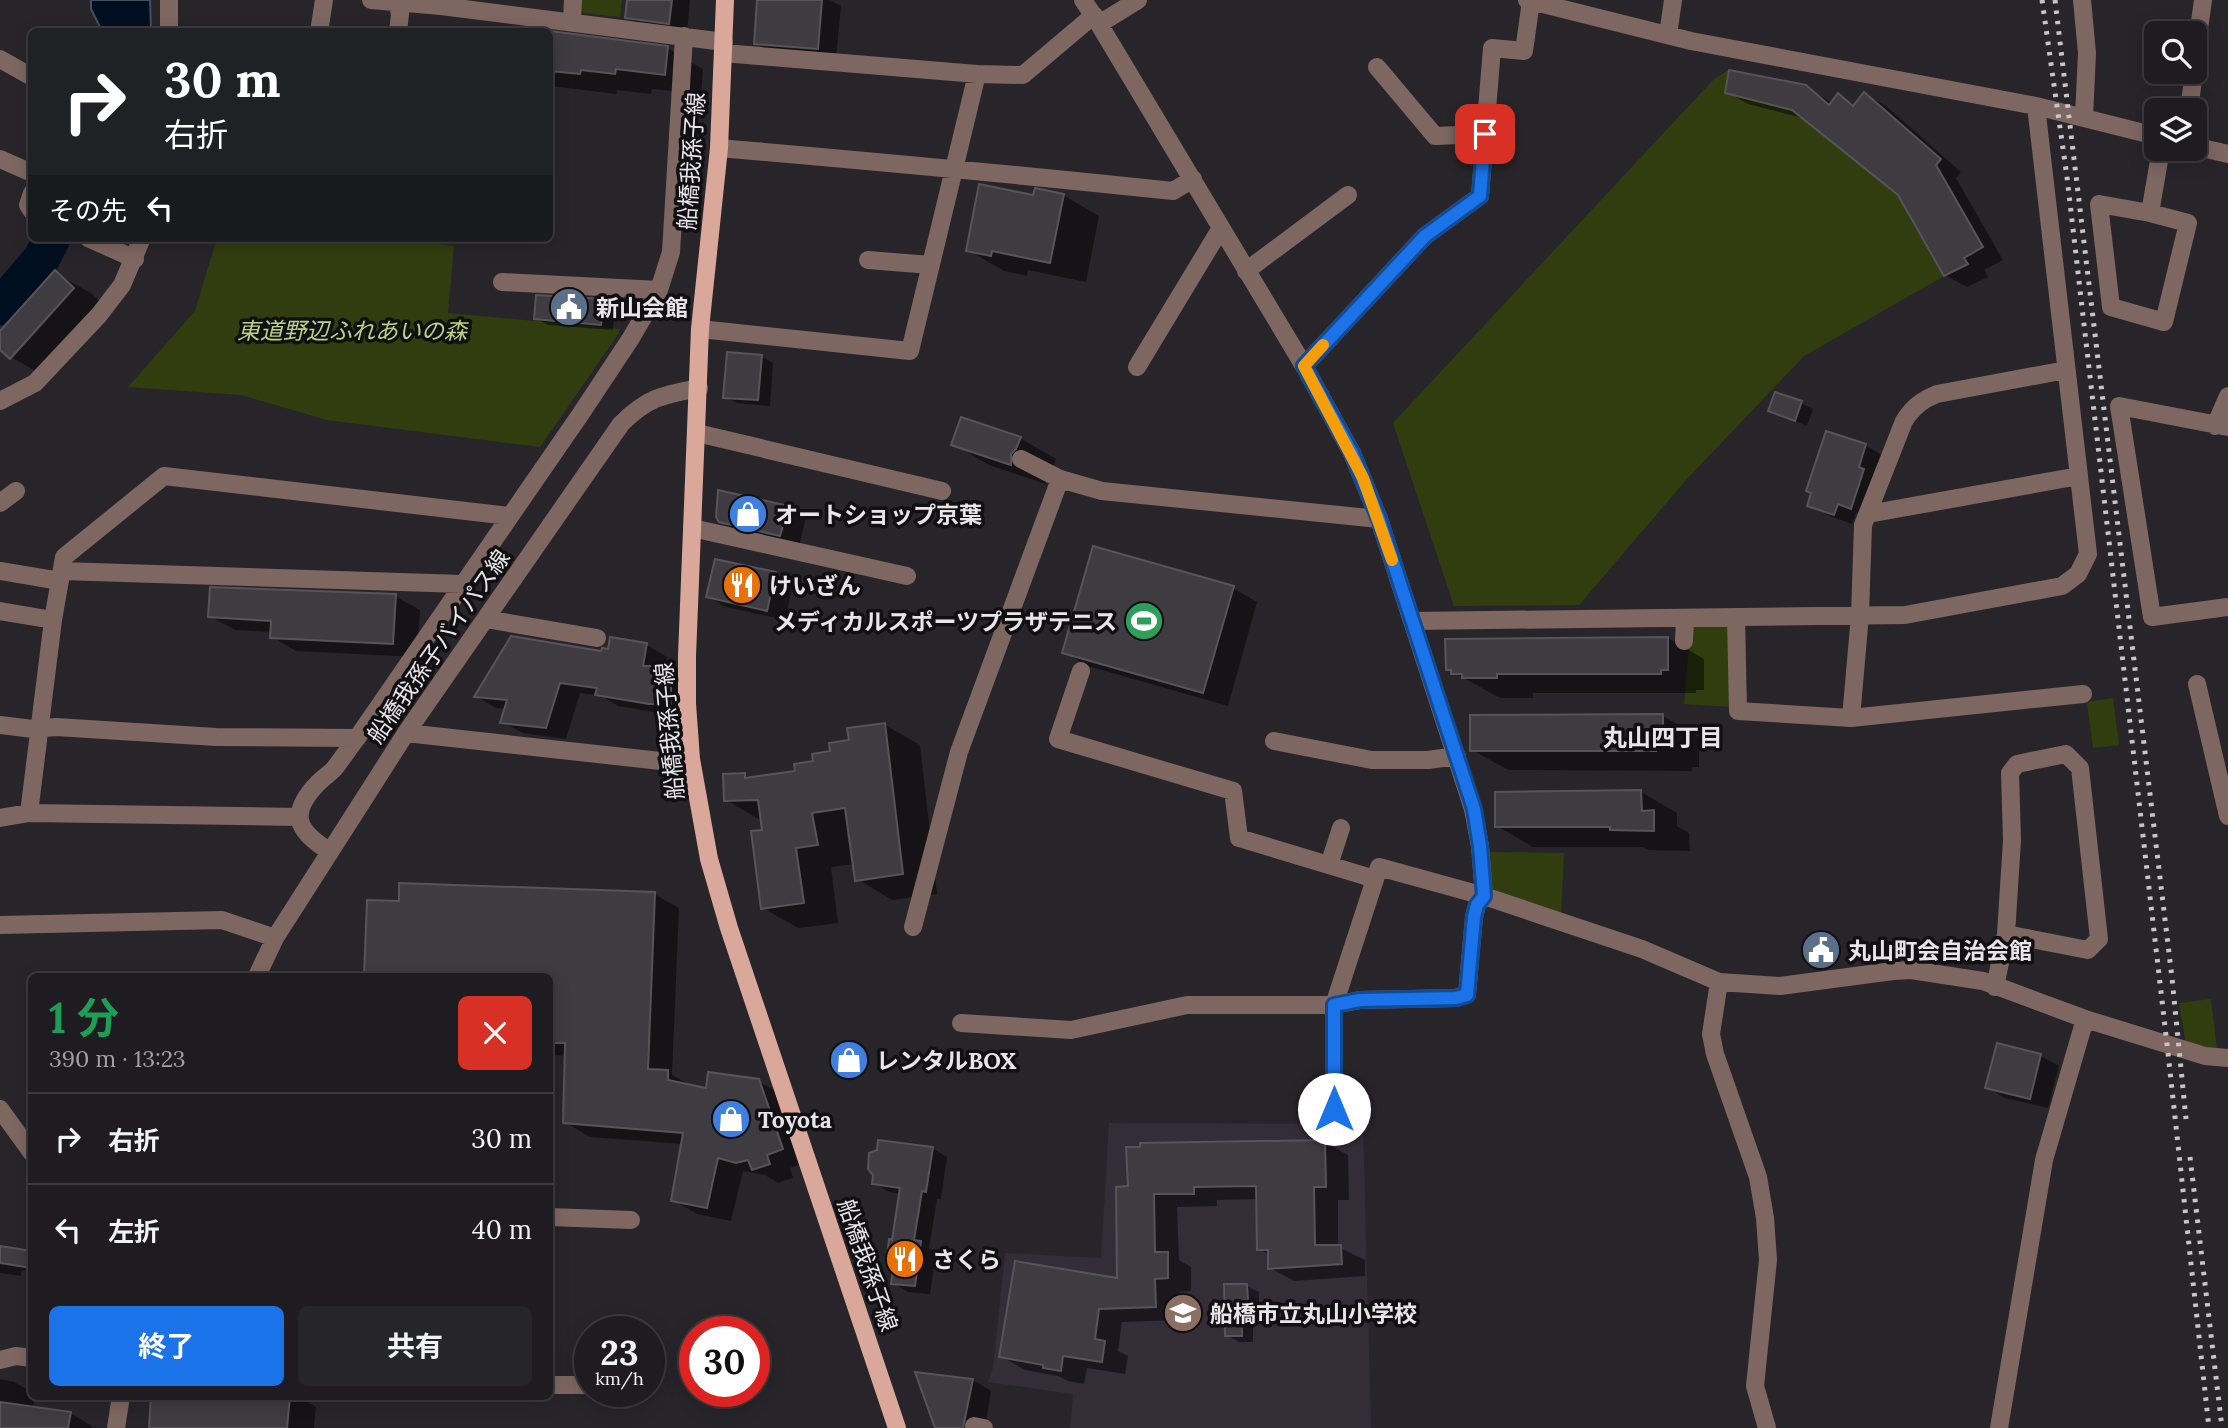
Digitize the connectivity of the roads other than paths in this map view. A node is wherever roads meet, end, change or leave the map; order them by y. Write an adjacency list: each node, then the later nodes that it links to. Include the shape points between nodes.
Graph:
1 (169, 0): 17 (street)
2 (324, 0): 18 (street)
3 (371, 0): 11 (street)
4 (573, 0): 16 (street)
5 (725, 0): 22 (main road, 船橋我孫子線)
6 (1083, 0): 14 (street)
7 (1138, 0): 14 (street)
8 (1673, 0): 20 (street)
9 (2082, 0): 28 (street, via 2087,53)
10 (2203, 0): 15 (street)
11 (397, 1): 13 (street); 19 (street)
12 (1535, 1): 20 (street); 30 (street, via 1524,51 1492,48)
13 (483, 6): 16 (street)
14 (1097, 20): 25 (street, via 1023,75); 38 (street)
15 (2200, 21)
16 (572, 22): 21 (street)
17 (169, 28)
18 (320, 28)
19 (398, 28)
20 (1668, 35): 27 (street)
21 (684, 36): 22 (street); 49 (street, via 671,252)
22 (724, 47): 25 (street); 31 (main road, 船橋我孫子線)
23 (0, 59): 26 (street)
24 (1377, 68): 30 (street, via 1435,136)
25 (977, 74): 36 (street)
26 (28, 75)
27 (2036, 106): 28 (street); 53 (street)
28 (2084, 117): 29 (street)
29 (2144, 133)
30 (1485, 134): 52 (street, via 1480,196 1425,236)
31 (719, 148): 36 (street); 50 (main road, 船橋我孫子線)
32 (2207, 149): 33 (street)
33 (2228, 154)
34 (0, 159): 37 (street)
35 (2159, 161): 40 (street)
36 (956, 167): 38 (street, via 1173,191); 46 (street)
37 (28, 171)
38 (1193, 179): 41 (street)
39 (1348, 195): 47 (street)
40 (2150, 213): 40 (street, via 2188,223 2164,322 2111,307 2099,204)
41 (1221, 228): 47 (street); 51 (street)
42 (97, 242): 44 (street)
43 (141, 242): 44 (street)
44 (135, 259): 55 (street, via 99,315 35,383)
45 (868, 260): 46 (street)
46 (931, 265): 50 (street, via 910,351)
47 (1247, 271): 52 (street)
48 (502, 282): 49 (street)
49 (659, 290): 66 (street)
50 (700, 329): 54 (main road, 船橋我孫子線)
51 (1137, 366)
52 (1304, 366): 67 (street, via 1352,453)
53 (2066, 370): 60 (street); 65 (street, via 1924,399 1904,421)
54 (699, 388): 58 (main road, 船橋我孫子線); 78 (street, 船橋我孫子バイパス線, via 639,405 621,424)
55 (3, 393)
56 (2228, 396): 57 (street)
57 (2222, 427): 73 (street, via 2119,406 2152,617)
58 (697, 432): 63 (street); 68 (main road, 船橋我孫子線)
59 (1021, 459): 61 (street)
60 (2079, 476): 65 (street); 75 (street, via 2088,554 2078,574 2062,586 1905,615)
61 (1060, 479): 67 (street, via 1102,491); 104 (street, via 959,751)
62 (16, 491): 64 (street)
63 (942, 491)
64 (0, 503)
65 (1868, 514): 75 (street, via 1863,525)
66 (509, 516): 70 (street, via 164,476 64,557); 72 (street)
67 (1379, 519): 80 (street)
68 (692, 528): 71 (street); 93 (main road, 船橋我孫子線, via 687,643)
69 (0, 572): 70 (street)
70 (61, 576): 72 (street); 79 (street)
71 (907, 576)
72 (462, 584): 90 (street)
73 (2228, 607)
74 (0, 611): 79 (street)
75 (1860, 615): 76 (street); 86 (street)
76 (1736, 617): 77 (street); 86 (street, via 1738,711)
77 (1685, 618): 80 (street); 82 (street)
78 (486, 619): 81 (street); 89 (street, 船橋我孫子バイパス線)
79 (53, 620): 88 (street)
80 (1412, 621): 92 (street)
81 (597, 638)
82 (1684, 640)
83 (1081, 671): 100 (street, via 1058,739 1233,791 1239,838)
84 (2197, 684): 95 (street)
85 (2083, 694): 86 (street)
86 (1851, 718)
87 (0, 725): 88 (street)
88 (41, 728): 90 (street); 94 (street)
89 (406, 733): 93 (street, via 679,763); 99 (street, 船橋我孫子バイパス線)
90 (357, 738): 96 (street, via 301,803)
91 (1274, 741): 92 (street, via 1372,760)
92 (1457, 757): 102 (street, via 1474,809)
93 (691, 759): 125 (main road, 船橋我孫子線, via 709,859 729,928)
94 (29, 813): 96 (street); 97 (street)
95 (2228, 816)
96 (299, 817): 99 (street, via 309,838)
97 (0, 818)
98 (1341, 828): 100 (street)
99 (329, 851): 106 (street, 船橋我孫子バイパス線)
100 (1329, 865): 101 (street)
101 (1375, 879): 102 (street, via 1379,867); 110 (street)
102 (1484, 896): 108 (street, via 1642,949); 110 (street, via 1474,917 1467,995)
103 (0, 925): 106 (street, via 222,920)
104 (914, 927)
105 (2006, 934): 105 (street, via 2012,840 2010,773 2017,764 2066,754 2080,768 2099,939 2088,950); 109 (street)
106 (275, 938): 107 (street, 船橋我孫子バイパス線)
107 (258, 973)
108 (1719, 982): 109 (street, via 1780,986 1911,970); 126 (street, via 1711,1034 1714,1055 1758,1177 1765,1218 1768,1260 1755,1386)
109 (1995, 986): 111 (street)
110 (1334, 1005): 112 (street, via 1187,1005 1071,1030); 115 (street)
111 (2085, 1019): 113 (street, via 2205,1056); 127 (street, via 2044,1160)
112 (961, 1023)
113 (2228, 1058)
114 (0, 1109): 116 (street)
115 (1334, 1109)
116 (28, 1148)
117 (553, 1217): 118 (street)
118 (631, 1220)
119 (28, 1358): 120 (street)
120 (0, 1360)
121 (553, 1385): 122 (street)
122 (574, 1385)
123 (120, 1400): 124 (street)
124 (116, 1428)
125 (897, 1428)
126 (1767, 1428)
127 (1999, 1428)

